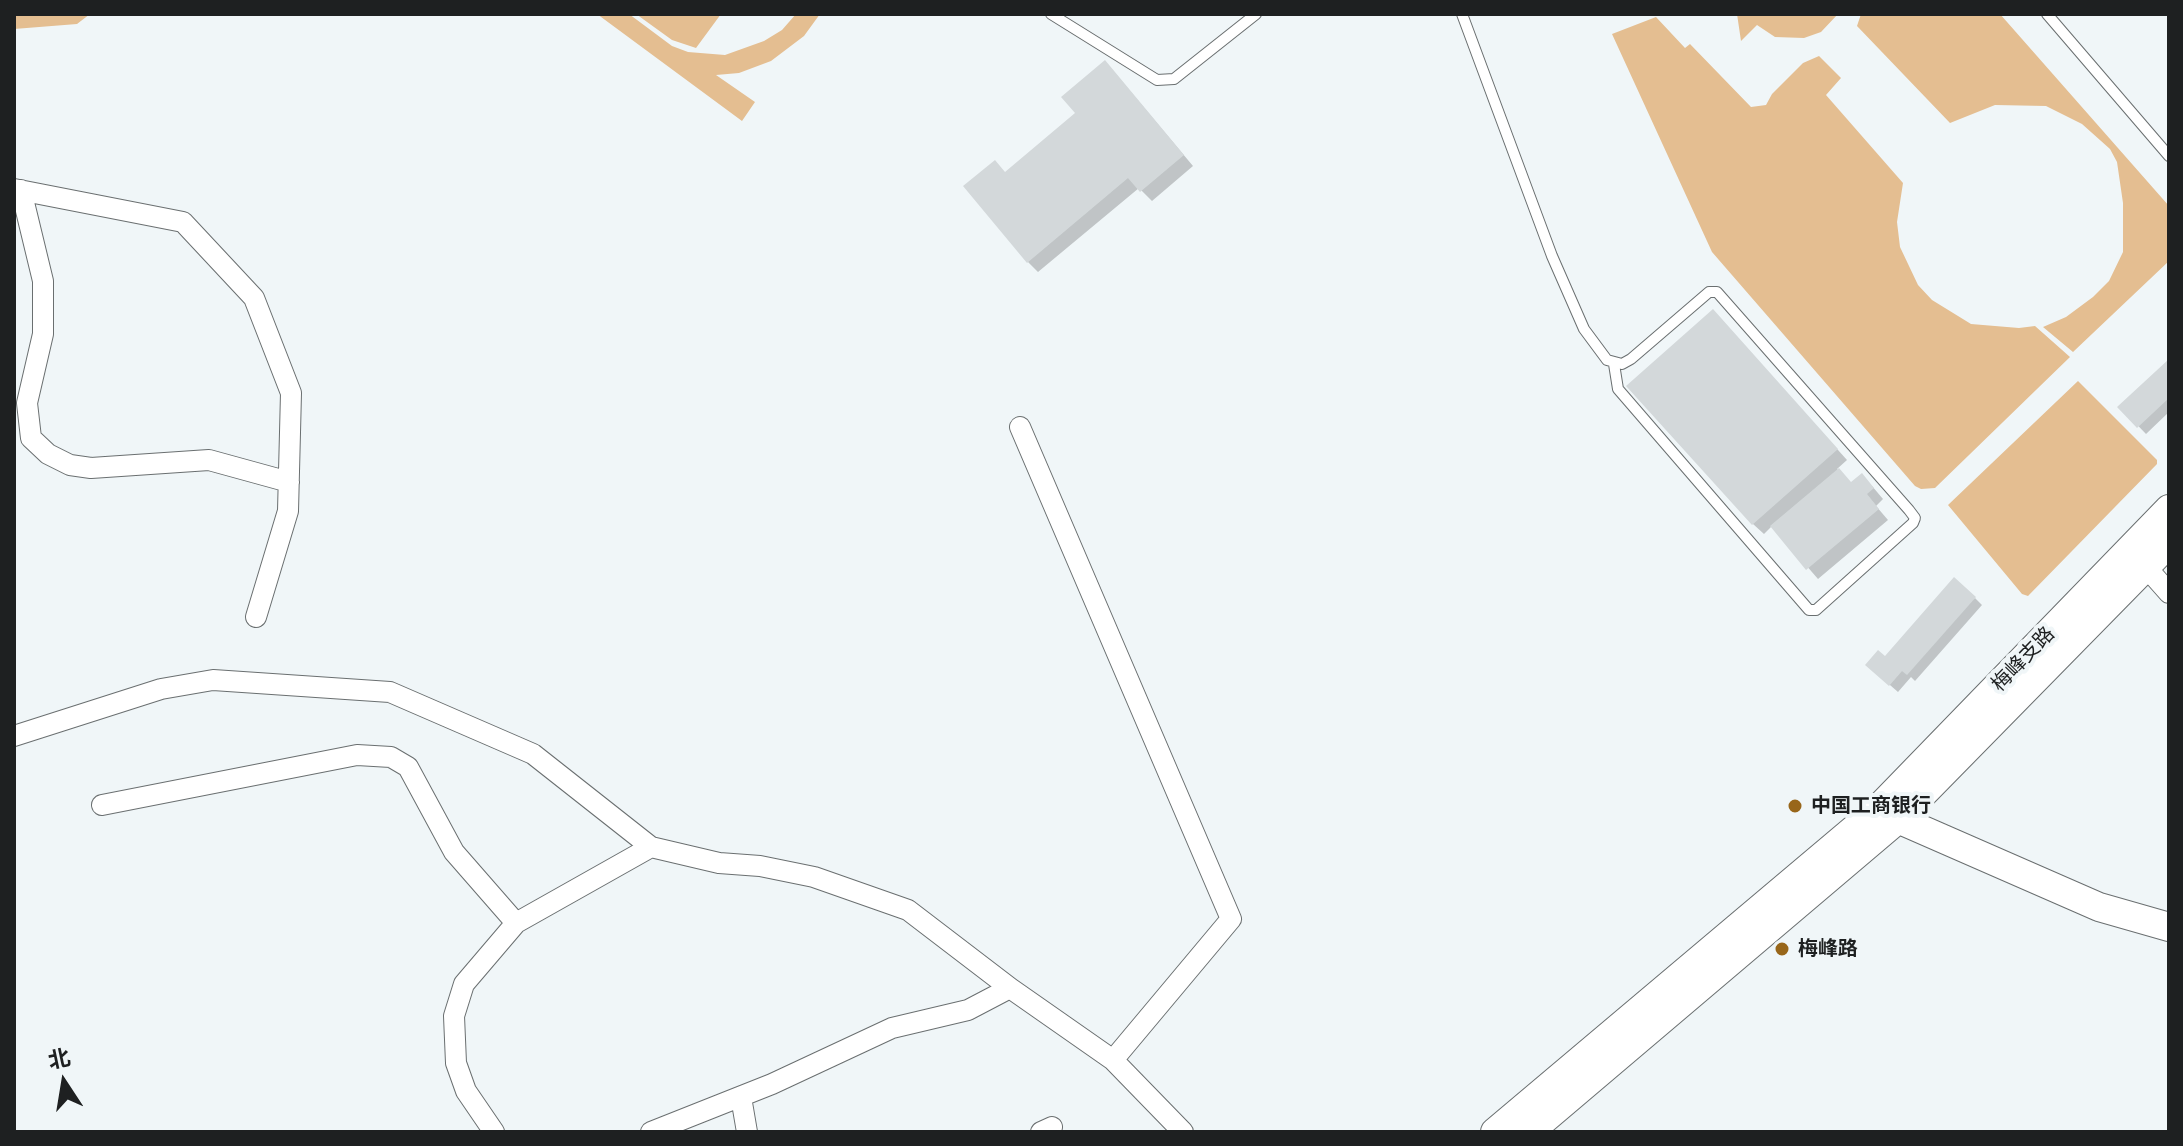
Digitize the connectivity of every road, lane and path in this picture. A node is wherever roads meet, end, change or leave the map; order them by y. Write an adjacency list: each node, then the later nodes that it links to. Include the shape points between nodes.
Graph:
1 (1051, 14): 2 (lane, via 1157,80 1174,79)
2 (1256, 14)
3 (1462, 14): 7 (lane, via 1568,293 1584,329)
4 (2047, 14): 5 (lane)
5 (2169, 156)
6 (17, 190): 9 (street, via 183,222 254,298 291,393); 9 (street, via 43,281 43,334 27,403 31,438 70,465 209,460)
7 (1614, 364): 7 (lane, via 1631,359 1709,292 1717,292 1909,510 1913,523 1816,610 1809,610 1618,389)
8 (1020, 427): 22 (street, via 1231,919)
9 (289, 482): 14 (street, via 288,511)
10 (2169, 509): 17 (main road, 梅峰支路)
11 (2169, 543): 12 (main road, 梅峰支路)
12 (2146, 567): 13 (street); 17 (main road, 梅峰支路)
13 (2169, 593)
14 (256, 617)
15 (14, 736): 18 (street, via 161,689 213,680 390,692 533,754)
16 (102, 805): 19 (street, via 357,755 391,757 408,767 454,852)
17 (1888, 814): 20 (main road, via 2099,907); 28 (main road); 29 (main road)
18 (651, 847): 19 (street); 21 (street, via 814,877 908,910)
19 (516, 923): 24 (street, via 464,984 454,1016 456,1063 466,1091)
20 (2169, 927)
21 (1010, 988): 22 (street); 23 (street, via 968,1010 892,1028)
22 (1113, 1060): 27 (street)
23 (741, 1097): 25 (street); 26 (street)
24 (494, 1132)
25 (651, 1132)
26 (747, 1132)
27 (1183, 1132)
28 (1495, 1132)
29 (1529, 1132)

